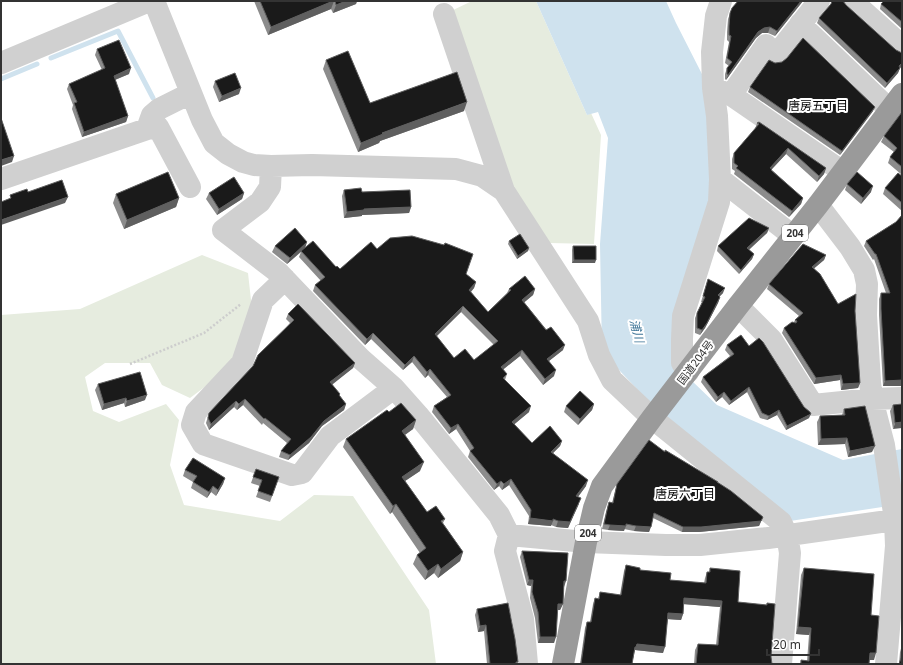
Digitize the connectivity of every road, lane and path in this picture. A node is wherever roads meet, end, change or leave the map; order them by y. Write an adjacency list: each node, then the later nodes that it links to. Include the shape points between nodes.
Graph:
1 (149, 1): 9 (street)
2 (154, 1): 11 (street)
3 (721, 1): 10 (street, via 716,16 712,52)
4 (819, 1): 7 (street)
5 (852, 1): 8 (street)
6 (444, 14): 19 (street)
7 (800, 24): 10 (street, via 776,55 766,46); 12 (street)
8 (902, 46)
9 (1, 63)
10 (722, 92): 15 (street); 17 (street, via 717,116)
11 (191, 93): 13 (street, via 159,109 152,115); 14 (street, via 214,143 243,162)
12 (896, 102): 15 (highway, 国道204号 / 204)
13 (147, 129): 16 (street); 18 (street, via 158,127)
14 (271, 166): 19 (street, via 456,169 482,176); 22 (street, via 270,187 260,202 223,230)
15 (843, 172): 20 (highway, 国道204号 / 204)
16 (1, 179)
17 (720, 179): 21 (street); 26 (street, via 720,202 683,316 682,363)
18 (190, 188)
19 (504, 191): 30 (street, via 588,321 599,355 612,380)
20 (818, 205): 21 (highway, 国道204号 / 204); 29 (street, via 864,270 867,284 866,315)
21 (793, 236): 24 (highway, 国道204号 / 204)
22 (285, 279): 27 (street, via 361,359); 27 (street, via 263,300 242,363 196,412 192,425 203,444 292,475 302,473 330,436)
23 (242, 303): 25 (path, via 204,333)
24 (738, 306): 26 (highway, 国道204号 / 204); 29 (street, via 771,339 813,405)
25 (130, 364)
26 (688, 372): 30 (highway, 国道204号 / 204)
27 (394, 388): 32 (street, via 499,515)
28 (902, 398): 29 (street)
29 (872, 399): 31 (street)
30 (652, 418): 33 (street, via 781,522); 34 (highway, 国道204号 / 204, via 602,486)
31 (899, 520): 33 (street); 38 (street)
32 (509, 535): 34 (street); 35 (street, via 505,551 523,619)
33 (787, 535): 34 (street, via 700,545); 37 (street, via 790,553)
34 (586, 542): 36 (highway, 国道204号 / 204)
35 (527, 664)
36 (563, 664)
37 (781, 664)
38 (886, 664)

